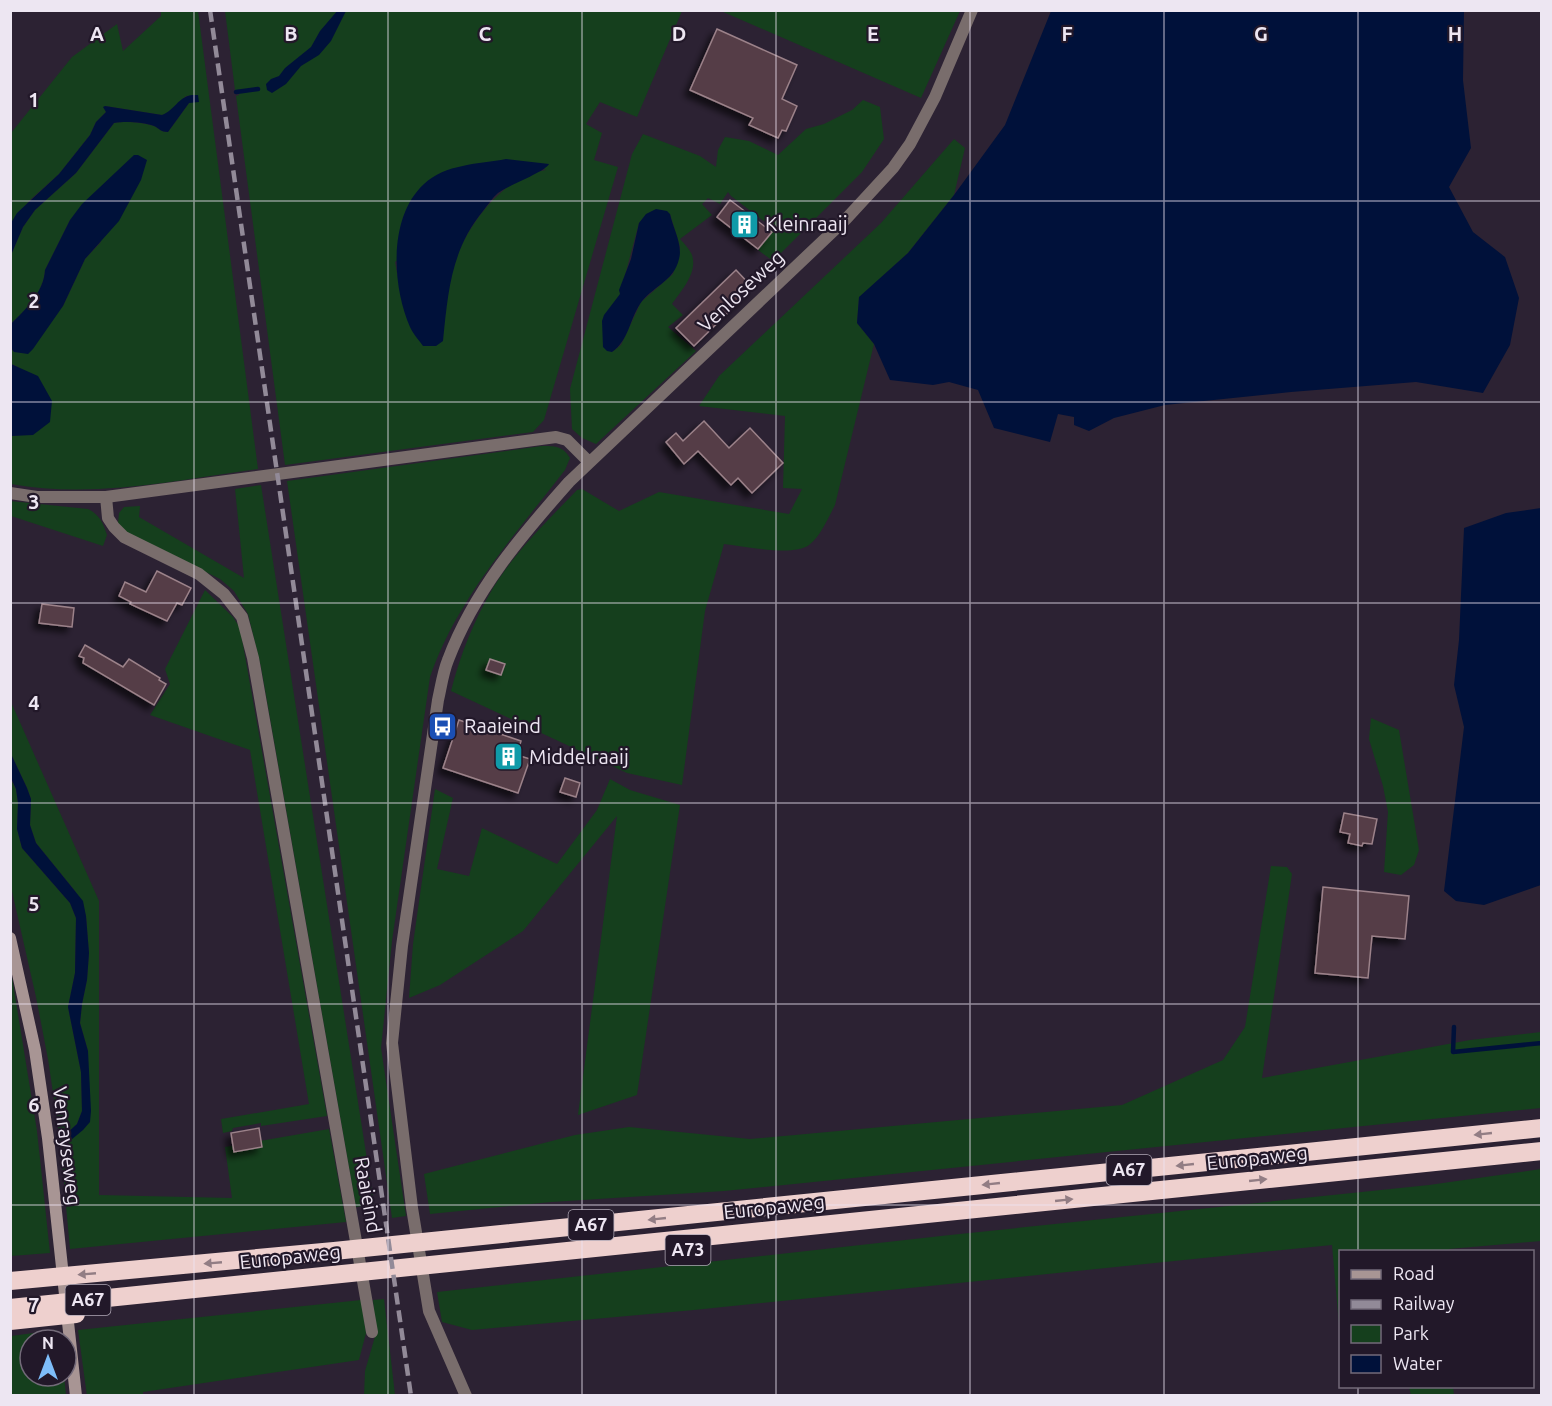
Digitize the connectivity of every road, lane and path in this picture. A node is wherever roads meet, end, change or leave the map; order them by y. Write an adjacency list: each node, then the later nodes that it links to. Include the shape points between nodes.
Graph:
1 (972, 10): 2 (street, Venloseweg, via 935,97 893,168 846,219)
2 (589, 462): 4 (street, via 567,440 556,437); 13 (street, via 539,516 487,582 448,661 438,700 402,946 392,1043 412,1208 429,1311)
3 (10, 493): 4 (street, via 37,497)
4 (106, 496): 11 (street, Raaieind, via 108,518 124,537 199,574 224,594 242,617 254,658)
5 (10, 939): 12 (main road, Venrayseweg, via 35,1050 48,1138)
6 (1542, 1128): 8 (highway, Europaweg / A67, one-way to 8)
7 (1542, 1151): 9 (highway, Europaweg / A67, one-way to 7)
8 (15, 1281)
9 (22, 1311): 10 (highway, Europaweg)
10 (10, 1321)
11 (372, 1332)
12 (76, 1395)
13 (466, 1395)

